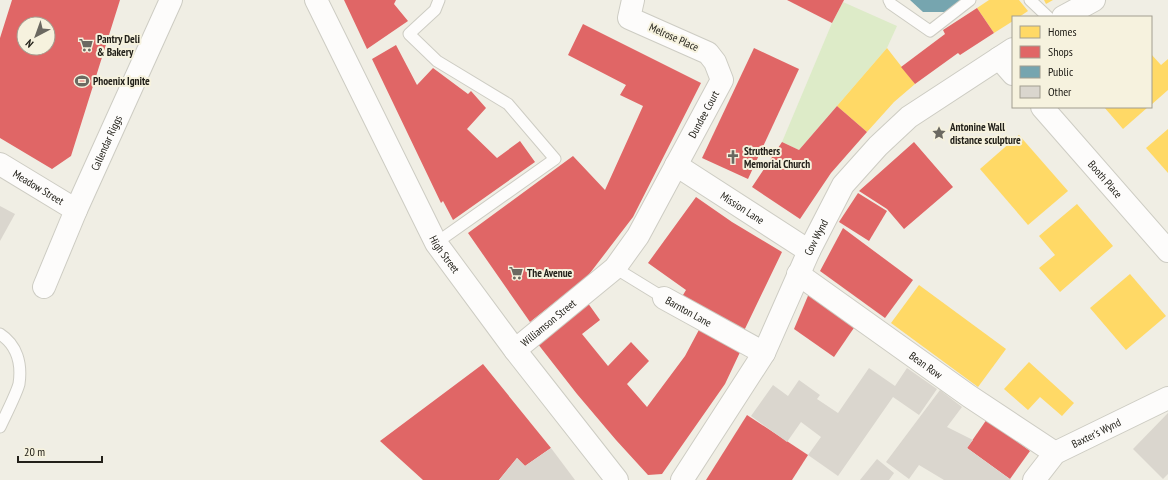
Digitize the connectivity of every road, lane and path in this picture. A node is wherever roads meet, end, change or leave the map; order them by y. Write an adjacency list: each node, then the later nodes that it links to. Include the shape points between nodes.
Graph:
1 (172, 0): 16 (street, Callendar Riggs)
2 (316, 0): 17 (street, High Street)
3 (439, 0): 17 (lane, via 435,10 409,34 437,61 508,104 555,159)
4 (889, 0): 5 (lane, via 930,31)
5 (970, 0)
6 (1030, 0): 9 (lane)
7 (1094, 0): 10 (street)
8 (631, 9): 12 (street, Melrose Place, via 708,53)
9 (1047, 16)
10 (1065, 16)
11 (1008, 61): 18 (street, Cow Wynd, via 909,117 878,146 843,185)
12 (715, 62): 15 (street, Dundee Court, via 722,80)
13 (1043, 108): 19 (street, Booth Place)
14 (0, 164): 16 (street, Meadow Street)
15 (676, 166): 18 (street, Mission Lane); 20 (street, Dundee Court, via 638,236)
16 (76, 210): 22 (street, Callendar Riggs)
17 (436, 244): 25 (street, High Street)
18 (809, 251): 21 (street, Cow Wynd)
19 (1168, 251)
20 (615, 268): 23 (lane, Barnton Lane); 25 (street, Williamson Street)
21 (798, 274): 26 (street, Cow Wynd); 29 (street, Bean Row, via 969,396)
22 (44, 287)
23 (664, 298): 26 (street, Barnton Lane)
24 (0, 334): 28 (lane, via 9,340 17,354 19,367 19,384)
25 (515, 350): 30 (street, High Street)
26 (764, 353): 31 (street, Cow Wynd)
27 (1168, 398): 29 (street, Baxter's Wynd)
28 (0, 427)
29 (1055, 453): 32 (street, Baxter's Wynd)
30 (617, 480)
31 (682, 480)
32 (1034, 480)

